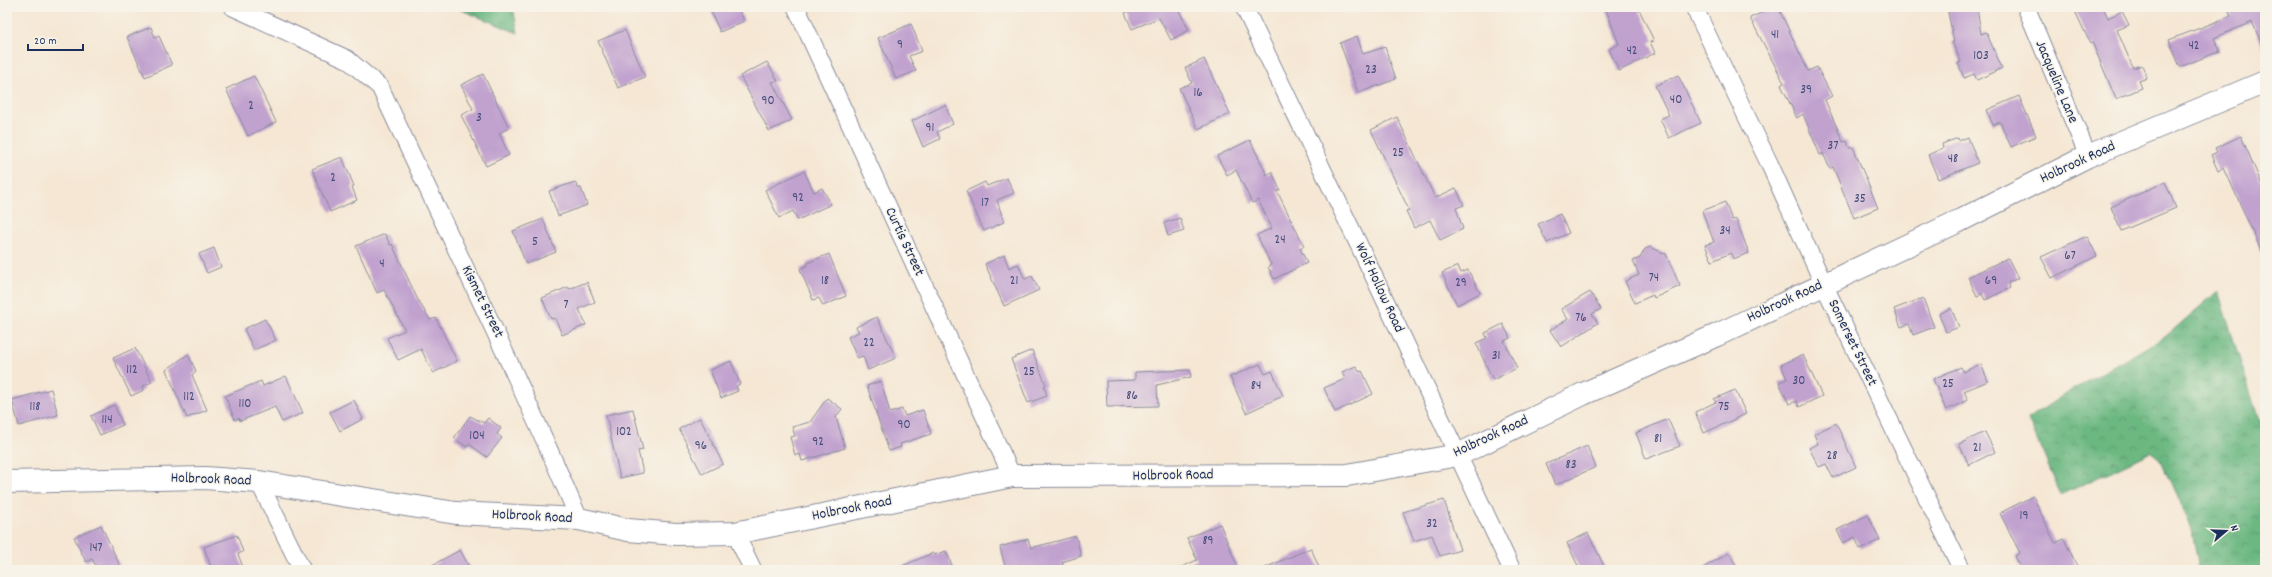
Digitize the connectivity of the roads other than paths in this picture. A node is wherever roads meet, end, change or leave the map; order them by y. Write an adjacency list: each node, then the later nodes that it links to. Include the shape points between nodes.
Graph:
1 (233, 7): 13 (street, Kismet Street, via 347,59 380,87 501,342)
2 (796, 7): 10 (street, Curtis Street)
3 (1244, 7): 9 (street, Wolf Hollow Road)
4 (1694, 7): 8 (street, Somerset Street)
5 (2026, 7): 7 (street, Jacqueline Lane)
6 (2264, 86): 7 (street, Holbrook Road)
7 (2088, 156): 8 (street, Holbrook Road)
8 (1824, 285): 9 (street, Holbrook Road, via 1583,394); 18 (street, Somerset Street)
9 (1458, 455): 10 (street, Holbrook Road, via 1347,475); 17 (street, Wolf Hollow Road)
10 (1012, 476): 14 (street, Holbrook Road)
11 (7, 482): 12 (street, Holbrook Road, via 205,478)
12 (259, 482): 13 (street, Holbrook Road, via 456,513); 15 (street)
13 (579, 519): 14 (street, Holbrook Road, via 628,530 676,534)
14 (735, 533): 16 (street)
15 (302, 570)
16 (753, 570)
17 (1512, 570)
18 (1962, 570)

